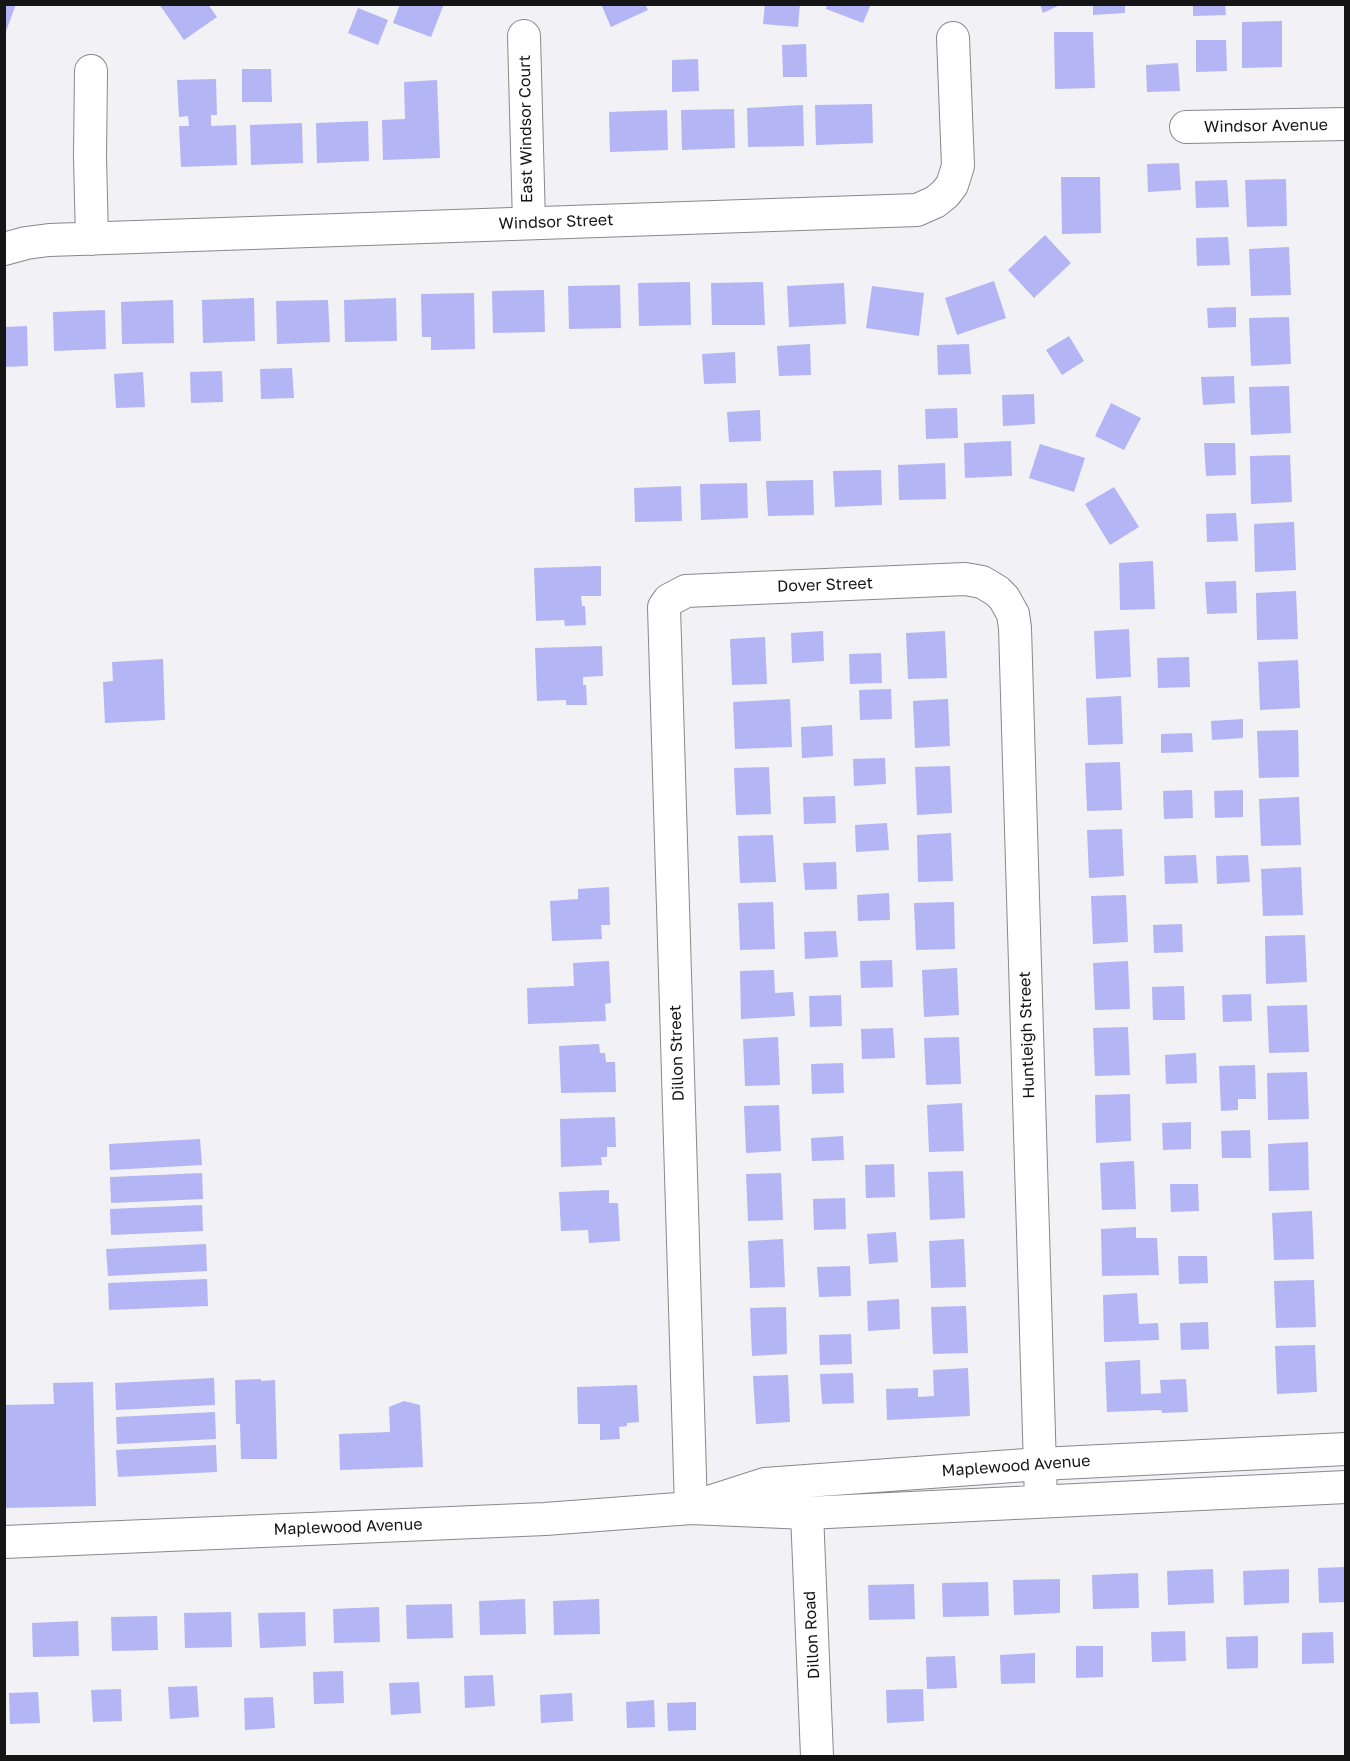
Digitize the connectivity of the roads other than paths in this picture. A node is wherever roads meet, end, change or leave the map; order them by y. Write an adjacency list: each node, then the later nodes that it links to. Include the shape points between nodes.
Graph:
1 (524, 36): 6 (street, East Windsor Court)
2 (953, 38): 6 (street, Windsor Street, via 958,166 952,185 936,202 917,210)
3 (91, 71): 7 (street)
4 (1346, 124): 5 (street, Windsor Avenue)
5 (1186, 127)
6 (529, 223): 7 (street, Windsor Street)
7 (92, 238): 8 (street, Windsor Street, via 33,242)
8 (4, 249)
9 (982, 582): 10 (street, Dover Street, via 965,579 686,591); 12 (street, Huntleigh Street, via 1004,598 1015,628)
10 (669, 600): 15 (street, Dillon Street, via 664,606)
11 (1346, 1449): 12 (street, Maplewood Avenue)
12 (1040, 1464): 14 (street, Huntleigh Street); 15 (street, Maplewood Avenue, via 765,1484)
13 (1346, 1487): 14 (street, Maplewood Avenue)
14 (1041, 1501): 16 (street, Maplewood Avenue)
15 (691, 1508): 16 (street, Maplewood Avenue); 17 (street, Maplewood Avenue, via 533,1520)
16 (807, 1513): 18 (street, Dillon Road)
17 (4, 1542)
18 (817, 1756)

